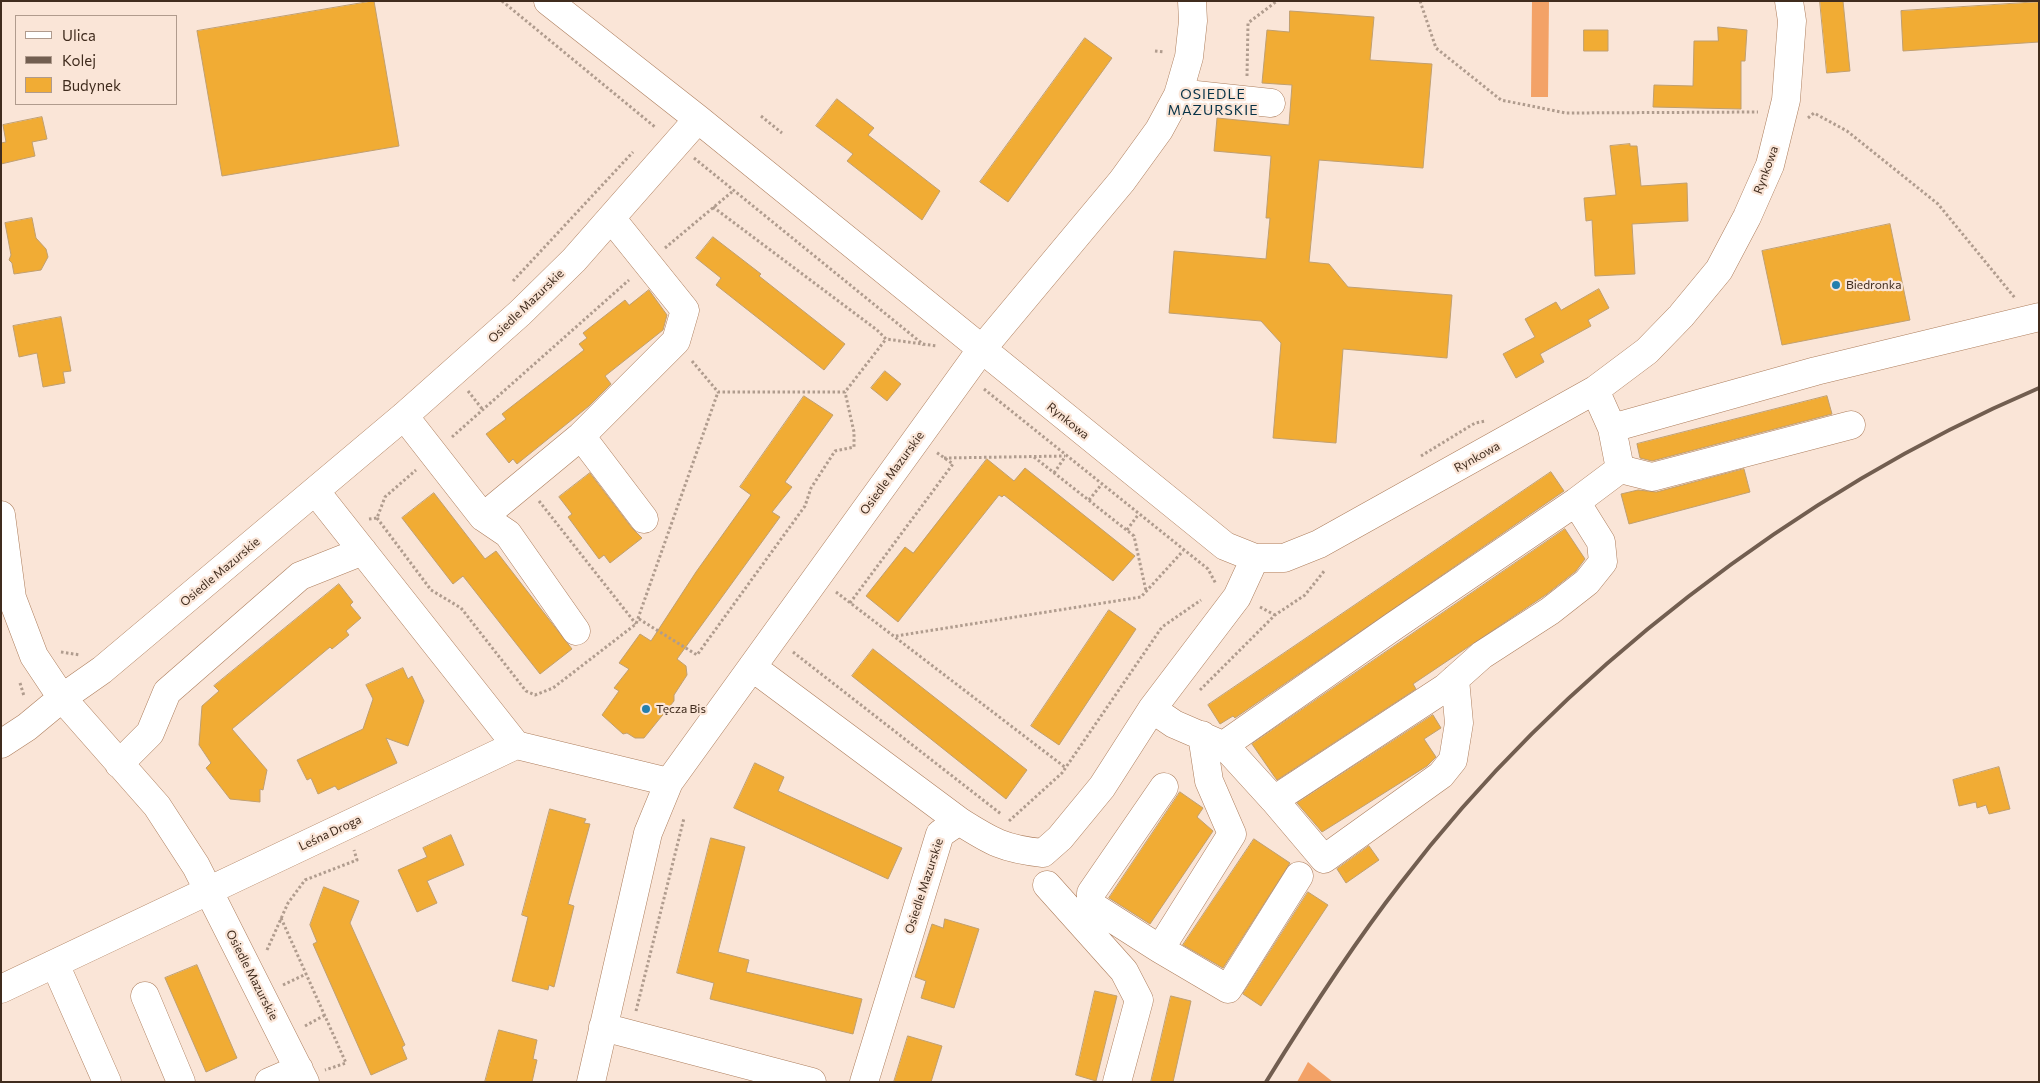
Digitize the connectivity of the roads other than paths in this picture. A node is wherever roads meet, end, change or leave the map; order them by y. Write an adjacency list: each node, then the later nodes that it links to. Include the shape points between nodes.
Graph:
1 (548, 1): 6 (street, Rynkowa)
2 (1192, 1): 4 (street, Osiedle Mazurskie, via 1189,57)
3 (1789, 1): 10 (street, Rynkowa, via 1792,22 1786,100 1770,165 1747,217 1719,270 1681,316 1647,351)
4 (1179, 91): 5 (street); 9 (street, Osiedle Mazurskie, via 1159,130 1122,180)
5 (1271, 102)
6 (698, 119): 7 (street, Osiedle Mazurskie, via 665,136); 9 (street, Rynkowa)
7 (611, 218): 11 (street, Osiedle Mazurskie, via 520,313); 14 (street, via 685,310 676,341)
8 (2035, 318): 13 (street, via 1816,371)
9 (981, 350): 22 (street, Rynkowa, via 1225,546); 24 (street, Osiedle Mazurskie)
10 (1595, 390): 13 (street); 22 (street, Rynkowa, via 1319,544 1284,558)
11 (404, 416): 16 (street, Osiedle Mazurskie); 19 (street)
12 (1851, 425): 15 (street, via 1652,477)
13 (1612, 428): 15 (street)
14 (581, 436): 19 (street); 20 (street)
15 (1620, 469): 17 (street)
16 (316, 492): 21 (street); 26 (street, Osiedle Mazurskie, via 102,670)
17 (1576, 502): 25 (street, via 1601,542 1603,562 1587,582 1550,611 1482,655); 28 (street, via 1394,626)
18 (1, 515): 26 (street, via 12,598 34,656)
19 (483, 517): 23 (street, via 508,534)
20 (644, 520)
21 (363, 551): 30 (street); 31 (street, via 300,576 167,692 150,733)
22 (1255, 558): 27 (street, via 1237,597)
23 (576, 631)
24 (752, 667): 32 (street, Osiedle Mazurskie); 35 (street)
25 (1455, 679): 34 (street); 34 (street, via 1459,723 1453,760 1441,775 1324,859)
26 (62, 698): 29 (street, via 28,727); 31 (street, Osiedle Mazurskie)
27 (1152, 709): 28 (street, via 1174,724); 36 (street, via 1102,787 1060,838)
28 (1213, 740): 34 (street); 41 (street, via 1209,781 1232,834)
29 (1, 744)
30 (516, 745): 32 (street); 39 (street, Leśna Droga)
31 (119, 764): 39 (street, Osiedle Mazurskie, via 157,806)
32 (669, 782): 45 (street, Osiedle Mazurskie, via 648,833)
33 (1164, 787): 40 (street)
34 (1274, 800)
35 (959, 821): 36 (street, via 988,840 1012,850); 52 (street, Osiedle Mazurskie, via 940,834)
36 (1043, 853): 38 (street)
37 (1299, 876): 41 (street, via 1228,989)
38 (1047, 886): 40 (street); 53 (street, via 1124,971 1139,1000)
39 (210, 890): 42 (street, Leśna Droga); 46 (street, Osiedle Mazurskie)
40 (1091, 893): 41 (street, via 1092,904)
41 (1160, 949)
42 (55, 964): 43 (street, Leśna Droga); 47 (street)
43 (1, 989)
44 (145, 996): 48 (street)
45 (603, 1027): 50 (street, Osiedle Mazurskie); 51 (street)
46 (308, 1074): 49 (street)
47 (107, 1082)
48 (181, 1082)
49 (269, 1082)
50 (591, 1082)
51 (812, 1082)
52 (864, 1082)
53 (1117, 1082)

